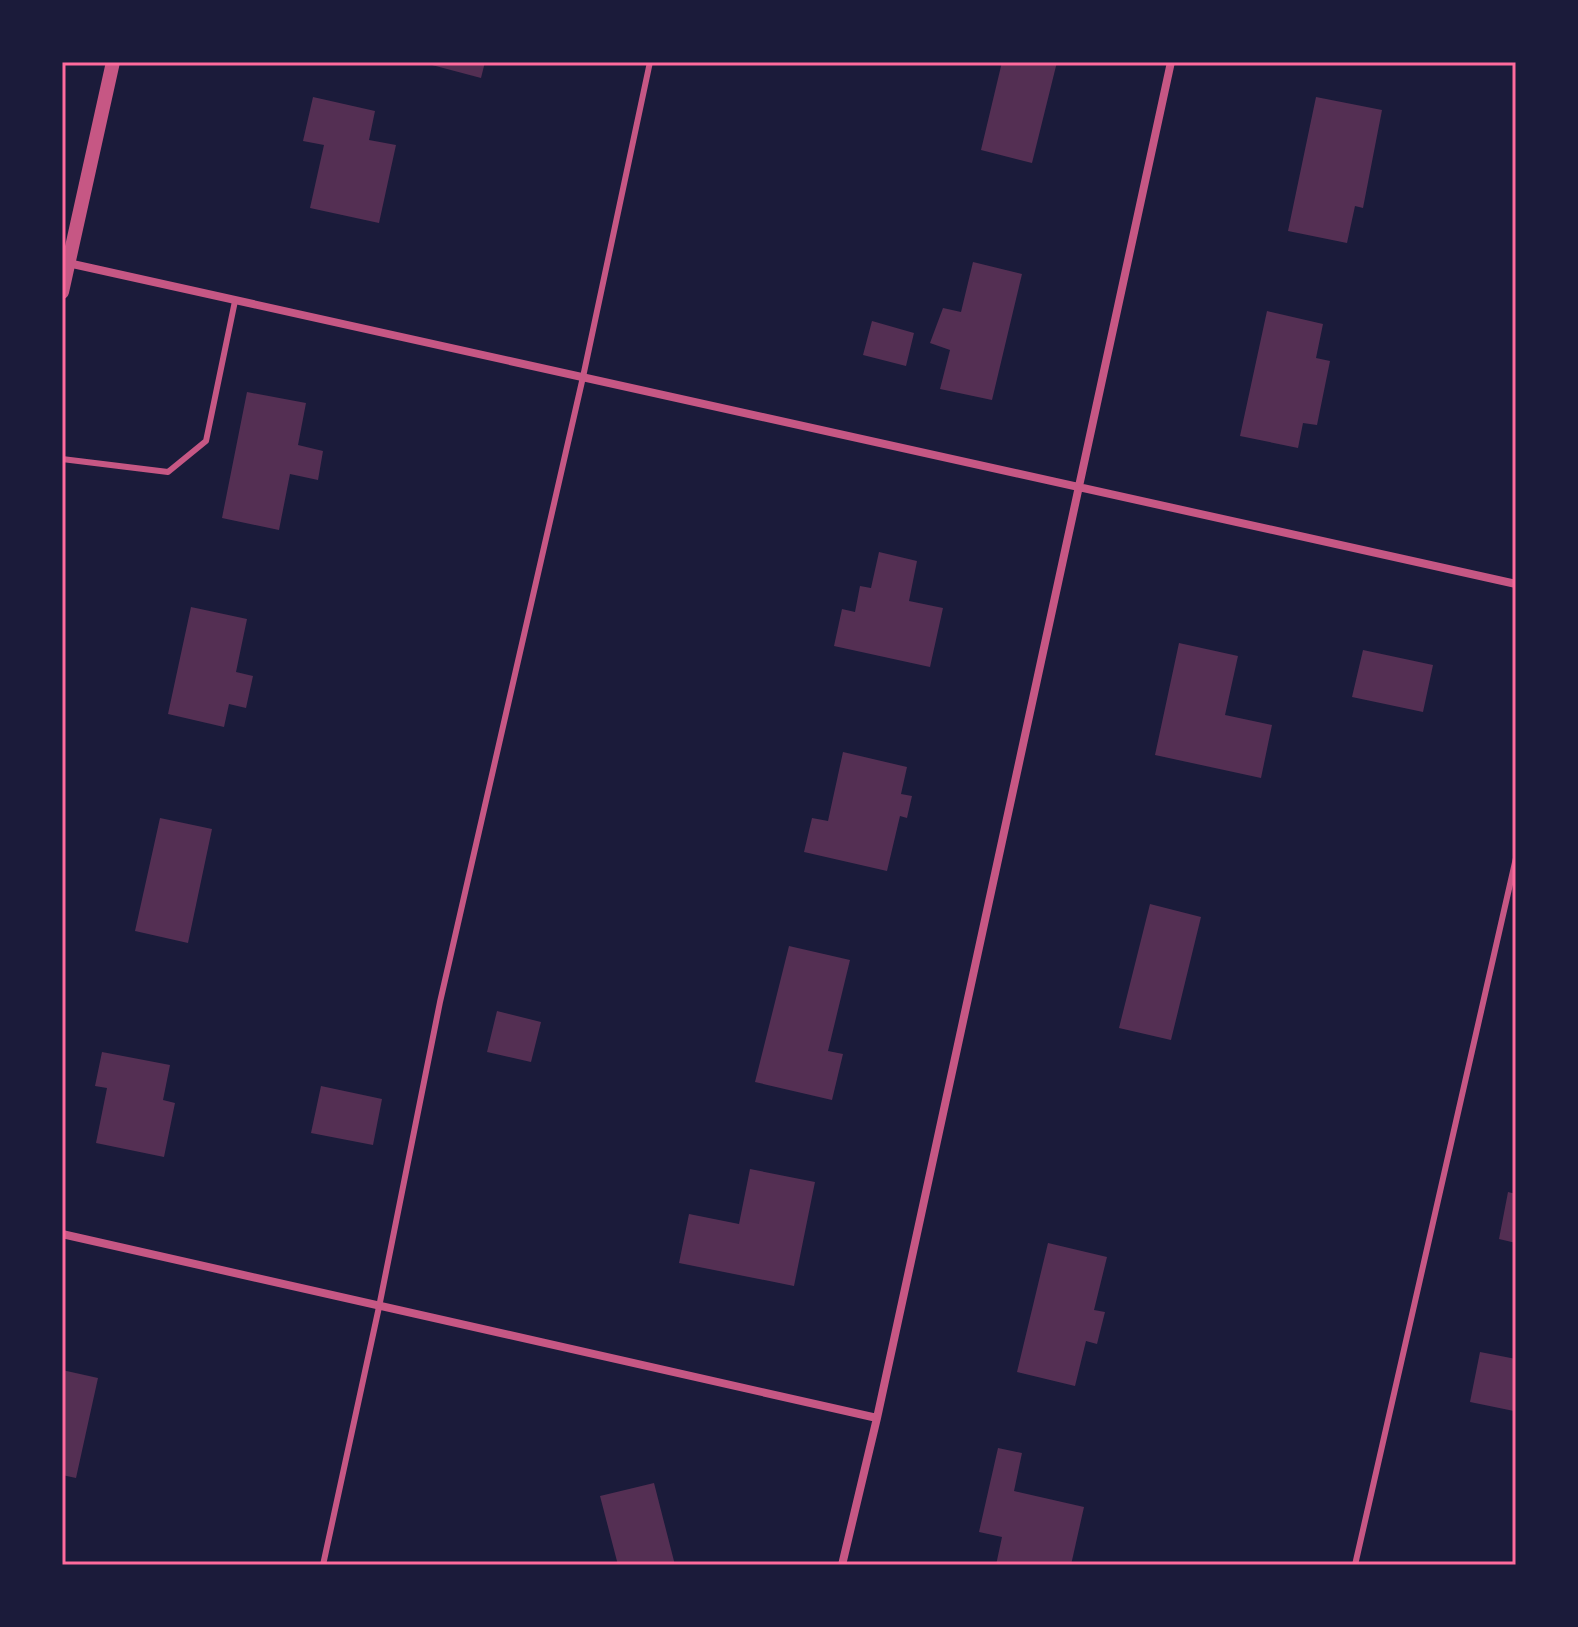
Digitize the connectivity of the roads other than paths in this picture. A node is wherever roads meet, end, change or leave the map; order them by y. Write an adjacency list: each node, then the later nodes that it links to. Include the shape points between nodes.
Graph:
1 (113, 62): 4 (street)
2 (650, 62): 7 (lane)
3 (1171, 62): 9 (street)
4 (65, 262): 5 (street); 6 (street)
5 (62, 292)
6 (235, 301): 7 (street); 8 (lane, via 206,441 168,472)
7 (583, 377): 9 (street); 13 (lane, via 440,1002)
8 (62, 459)
9 (1079, 487): 10 (street); 14 (street)
10 (1516, 584)
11 (1516, 858): 17 (lane)
12 (62, 1234): 13 (street)
13 (379, 1307): 14 (street); 15 (lane)
14 (877, 1418): 16 (street)
15 (323, 1565)
16 (842, 1565)
17 (1355, 1565)

